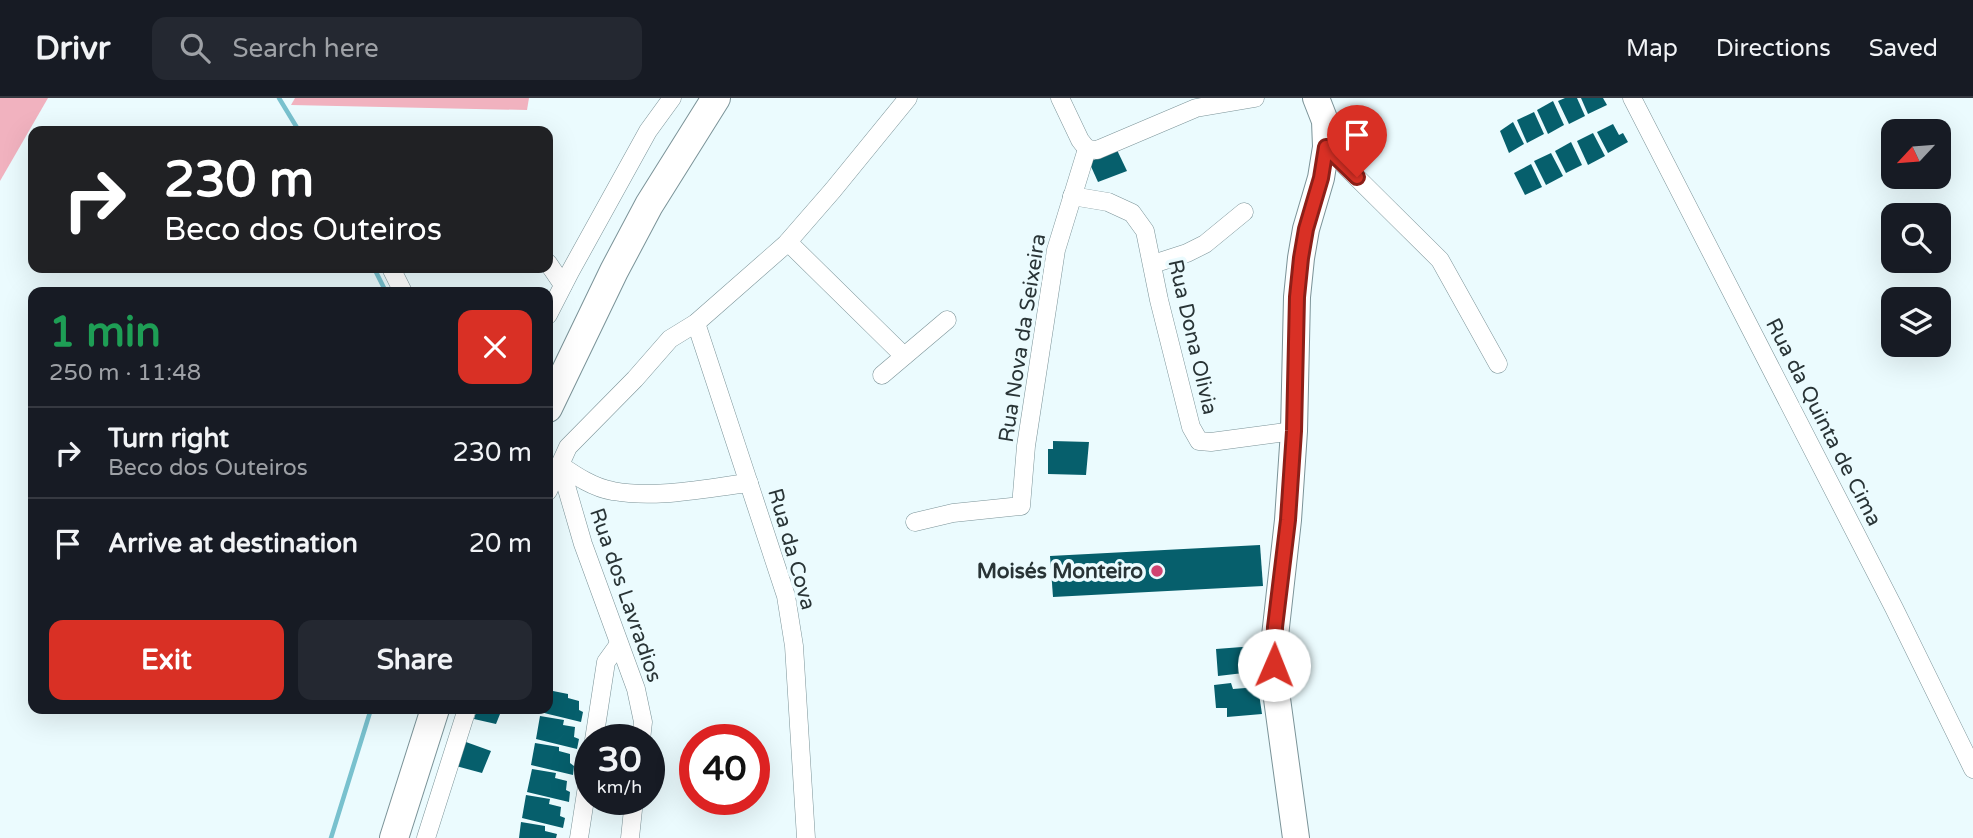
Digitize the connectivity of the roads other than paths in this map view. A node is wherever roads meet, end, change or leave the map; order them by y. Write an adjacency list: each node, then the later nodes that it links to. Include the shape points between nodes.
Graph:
1 (672, 98): 16 (street, via 648,131)
2 (716, 98): 23 (main road, via 649,205)
3 (908, 98): 13 (street)
4 (1060, 98): 10 (street)
5 (1255, 98): 8 (street)
6 (1316, 98): 9 (street, via 1325,121)
7 (1632, 98): 34 (street, Rua da Quinta de Cima)
8 (1195, 103): 10 (street, via 1097,150)
9 (1326, 147): 21 (street, via 1440,260); 24 (street, via 1301,258)
10 (1087, 149): 11 (street, Rua Nova da Seixeira)
11 (1072, 196): 14 (street, Rua Dona Olivia, via 1108,202 1132,213 1145,231); 28 (street, Rua Nova da Seixeira, via 1056,250 1021,506)
12 (1244, 212): 14 (street, via 1205,244)
13 (788, 242): 19 (street); 20 (street)
14 (1153, 264): 24 (street, Rua Dona Olivia, via 1195,437 1205,442)
15 (553, 270): 16 (street)
16 (563, 285): 17 (street)
17 (553, 305)
18 (947, 320): 20 (street)
19 (696, 323): 25 (street, via 670,339 568,447); 27 (street, Rua da Cova)
20 (904, 356): 22 (street)
21 (1498, 364)
22 (882, 375)
23 (553, 398)
24 (1294, 431): 42 (street, via 1274,665)
25 (560, 466): 26 (street); 27 (street, via 612,491 651,494); 29 (street, Rua dos Lavradios)
26 (553, 481)
27 (749, 483): 41 (street, Rua da Cova, via 786,596 794,646)
28 (915, 522)
29 (619, 644): 32 (street, via 606,663); 33 (street, Rua dos Lavradios)
30 (433, 714): 37 (main road)
31 (465, 714): 38 (street)
32 (596, 724)
33 (643, 724)
34 (1973, 769)
35 (583, 815): 39 (street)
36 (632, 815): 40 (street)
37 (394, 838)
38 (426, 838)
39 (579, 838)
40 (630, 838)
41 (806, 838)
42 (1296, 838)

